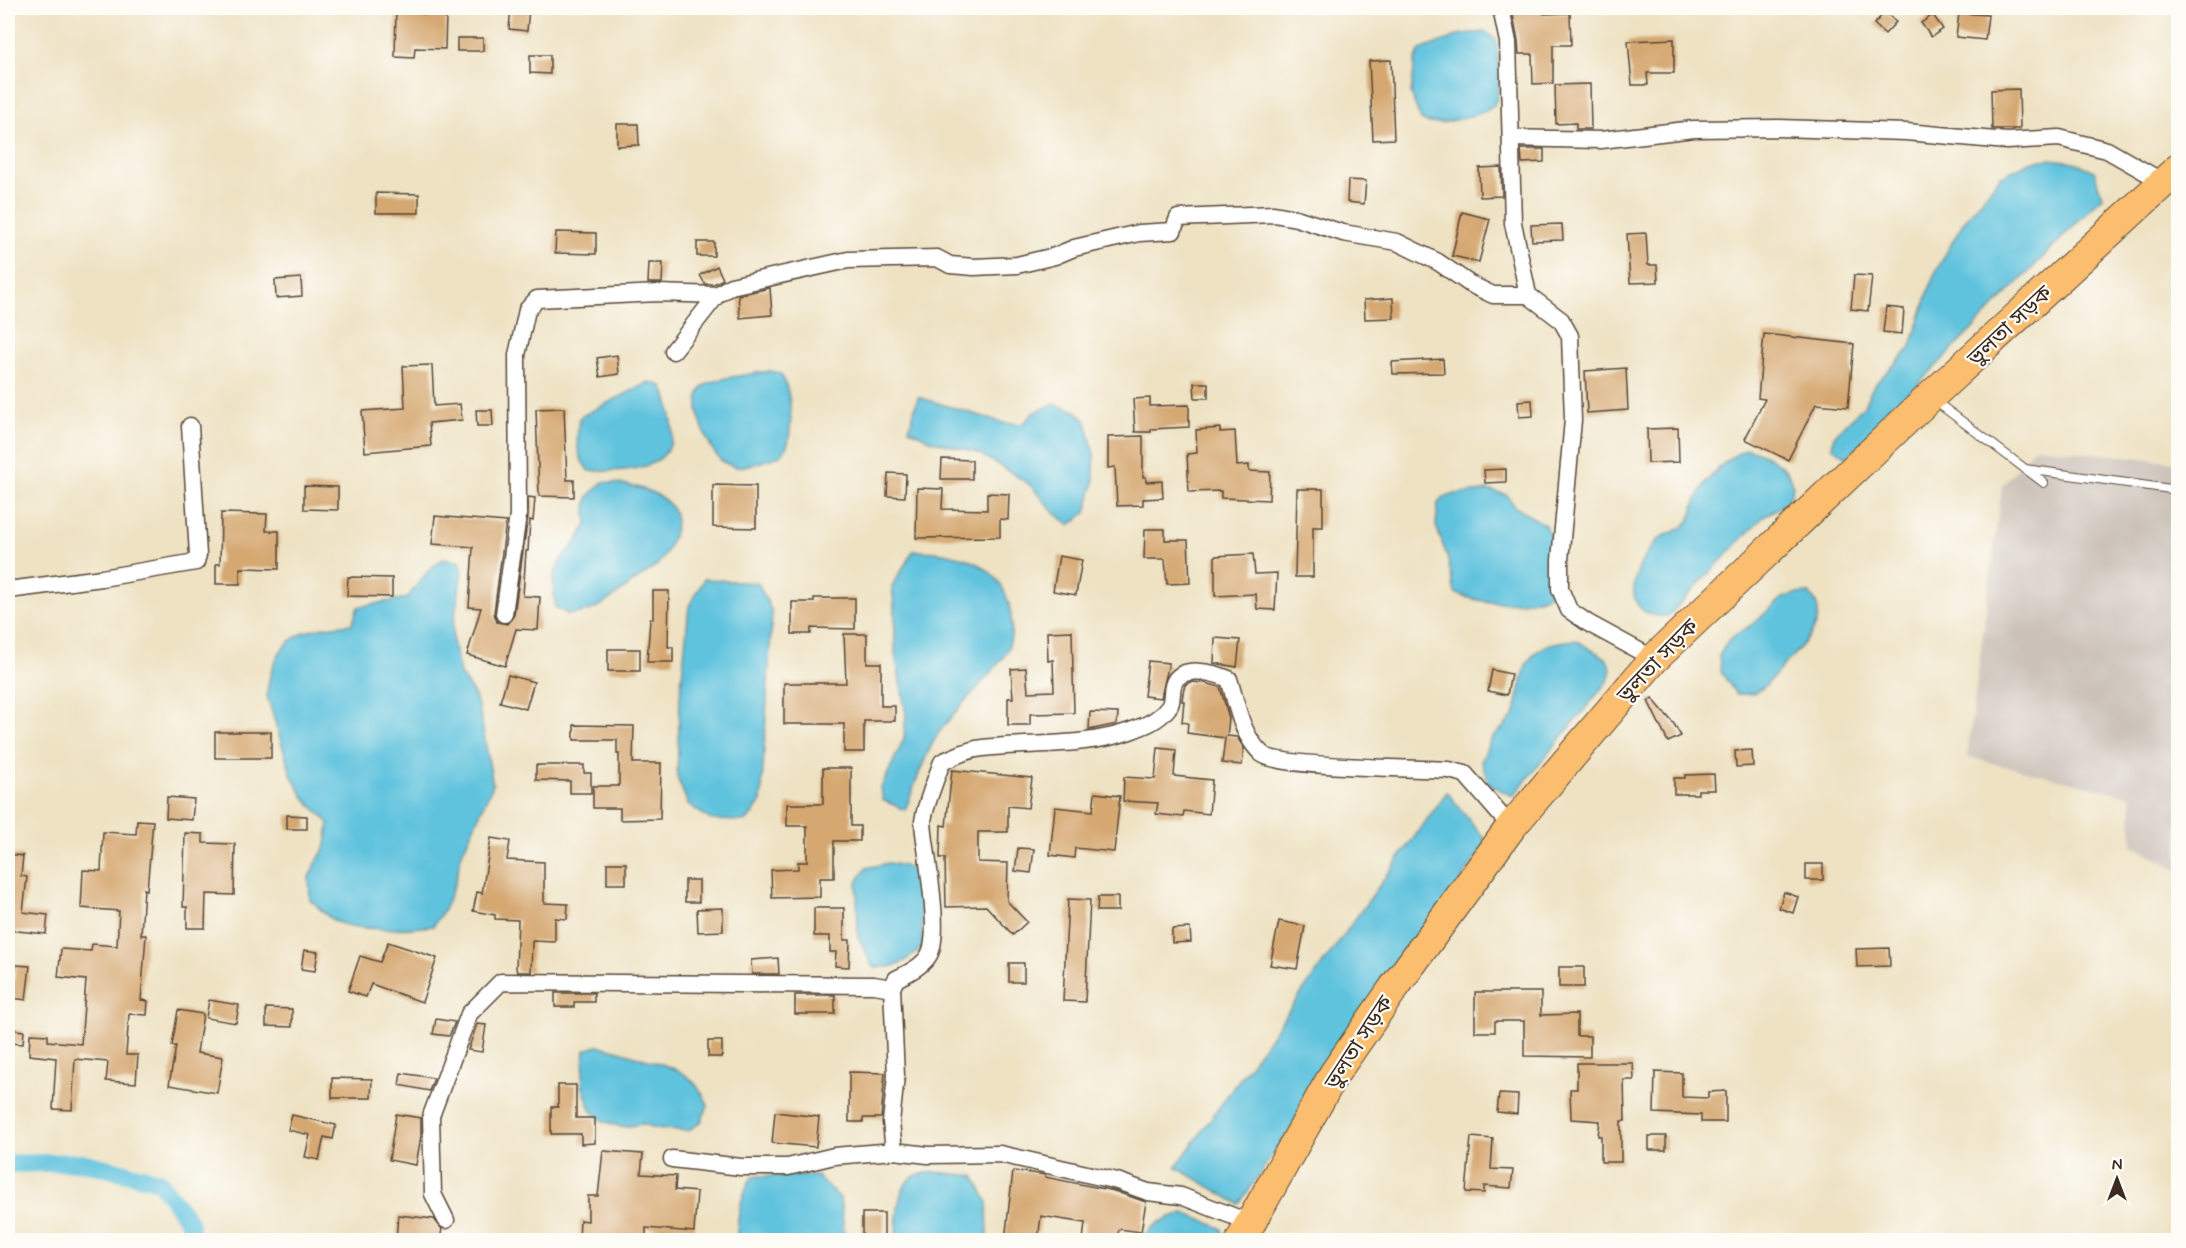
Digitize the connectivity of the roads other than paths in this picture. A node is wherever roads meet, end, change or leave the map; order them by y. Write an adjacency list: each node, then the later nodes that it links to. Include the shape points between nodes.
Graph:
1 (1501, 8): 2 (street, via 1508,42)
2 (1511, 138): 3 (street, via 1601,140 1694,129 1779,128 1906,132 2007,141 2059,138 2106,150); 5 (street, via 1513,223)
3 (2171, 175): 7 (highway, ভুলতা সড়ক)
4 (717, 295): 5 (street, via 731,286 848,260 937,258 950,265 1017,265 1139,233 1173,231 1178,218 1274,214 1343,233 1397,242 1493,295); 6 (street); 13 (street, via 658,293 537,299 527,310 517,355 518,515)
5 (1528, 295): 14 (street, via 1561,320 1570,336 1573,420 1560,589 1569,610)
6 (673, 351)
7 (1930, 397): 9 (lane); 14 (highway, ভুলতা সড়ক)
8 (190, 426): 12 (street, via 196,562)
9 (2025, 469): 10 (lane); 11 (lane)
10 (2044, 483)
11 (2178, 490)
12 (8, 590)
13 (504, 614)
14 (1654, 659): 15 (highway, ভুলতা সড়ক)
15 (1511, 827): 16 (street, via 1465,774 1449,770 1303,764 1269,758 1244,730 1229,679 1215,673 1194,672 1179,676 1173,683 1170,706 1152,723 1122,734 974,749 942,762 923,820 934,937 929,956 896,979); 20 (highway, ভুলতা সড়ক, via 1334,1074)
16 (892, 988): 17 (street); 19 (street, via 501,982 470,1014 430,1116 434,1194)
17 (894, 1151): 18 (street, via 834,1156 788,1167 741,1167); 20 (street, via 928,1155 1000,1154 1117,1180 1148,1192 1181,1196)
18 (672, 1159)
19 (446, 1220)
20 (1246, 1232)

